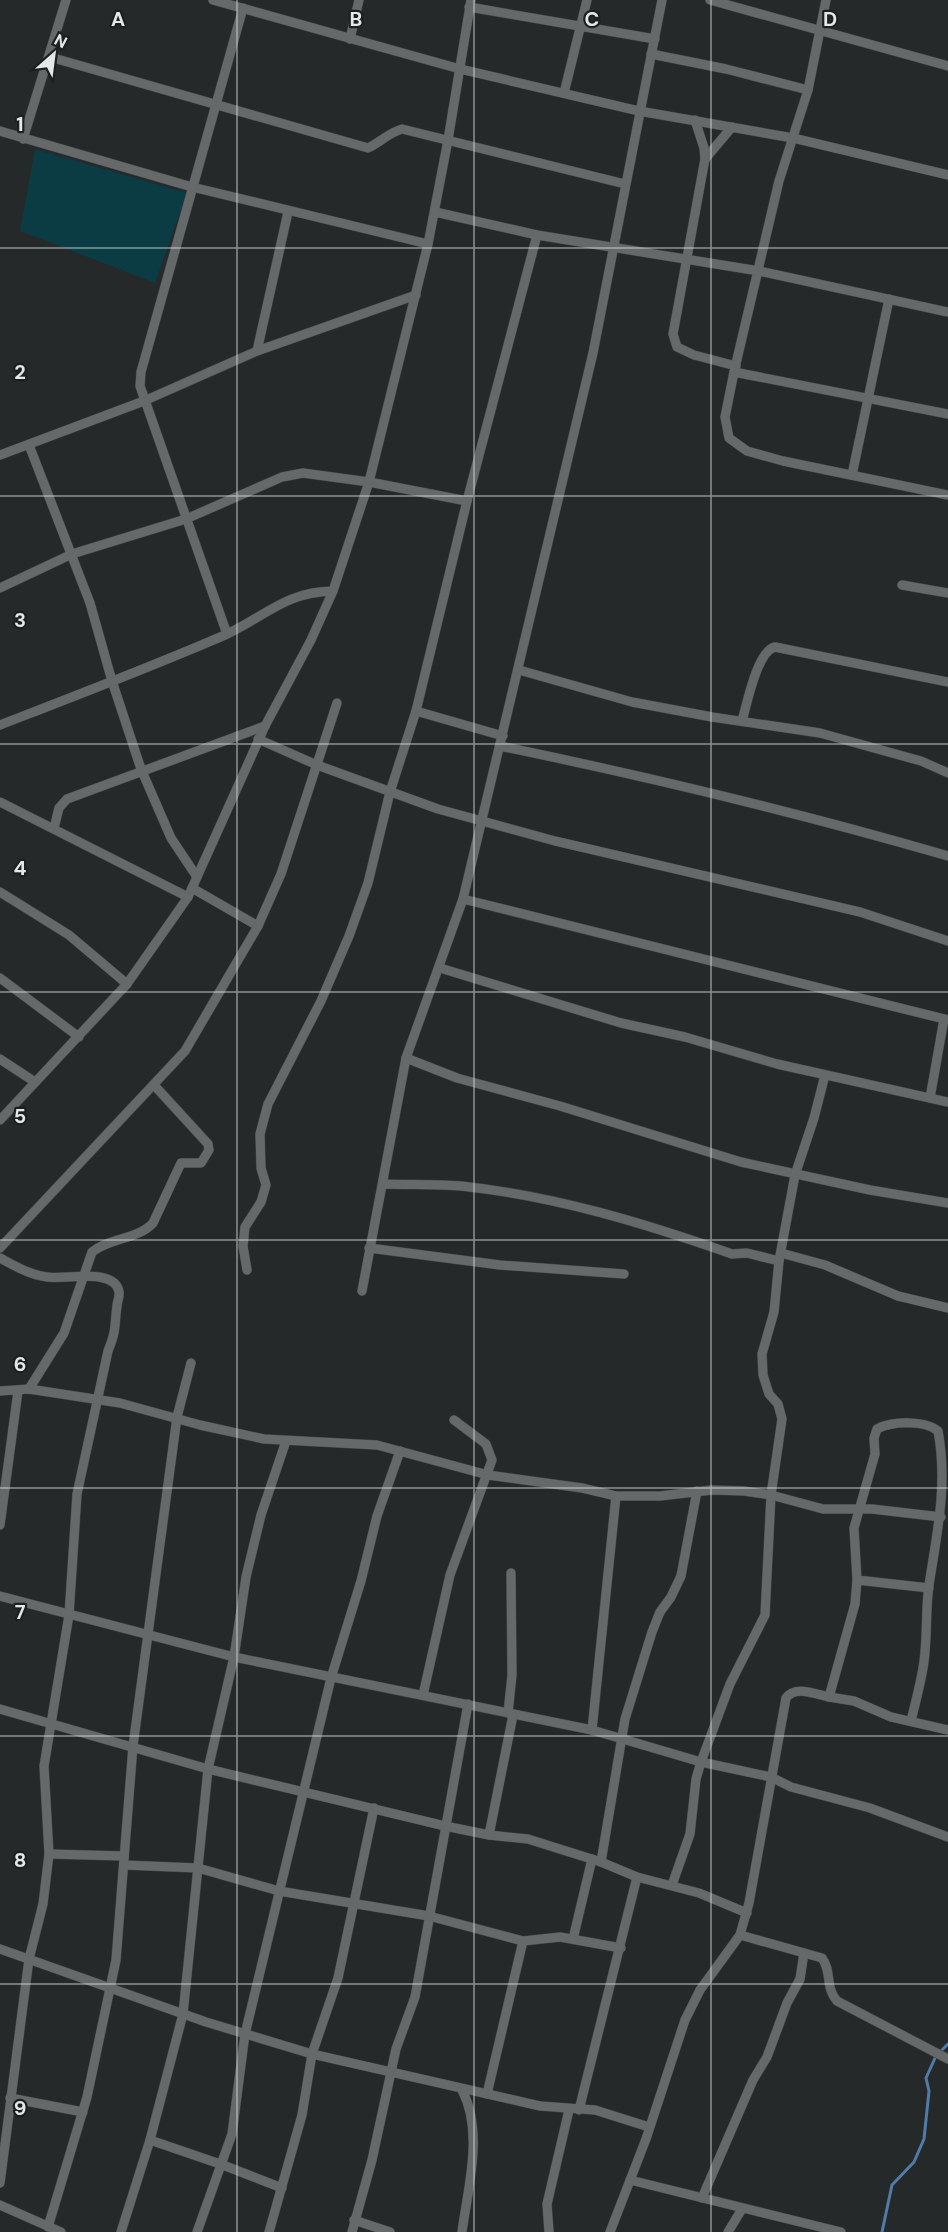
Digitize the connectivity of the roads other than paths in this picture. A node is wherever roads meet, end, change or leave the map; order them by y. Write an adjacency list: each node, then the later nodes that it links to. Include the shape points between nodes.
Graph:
1 (66, 0): 15 (street)
2 (213, 0): 9 (street)
3 (359, 0): 12 (street)
4 (587, 0): 10 (street)
5 (662, 0): 13 (street)
6 (710, 0): 11 (street)
7 (826, 0): 11 (street)
8 (470, 4): 10 (street); 17 (street)
9 (243, 8): 12 (street); 20 (street)
10 (580, 25): 13 (street); 19 (street)
11 (820, 30): 16 (street); 18 (street)
12 (350, 39): 17 (street)
13 (655, 39): 14 (street)
14 (651, 54): 18 (street); 21 (street)
15 (50, 57): 20 (street); 26 (street)
16 (948, 66)
17 (460, 69): 19 (street); 27 (street)
18 (808, 90): 25 (street)
19 (564, 93): 21 (street)
20 (216, 105): 27 (street, via 368,148 380,143 390,132 402,129); 31 (street)
21 (639, 111): 22 (street); 30 (street)
22 (695, 120): 23 (street); 28 (street)
23 (732, 127): 25 (street); 28 (street)
24 (0, 131): 26 (street)
25 (793, 138): 29 (street); 38 (street)
26 (23, 139): 31 (street)
27 (448, 140): 30 (street); 33 (street)
28 (705, 159): 37 (street)
29 (948, 175)
30 (625, 184): 36 (street)
31 (192, 187): 32 (street); 45 (street, via 141,372)
32 (288, 212): 35 (street); 42 (street)
33 (435, 212): 34 (street); 35 (street)
34 (537, 235): 36 (street); 52 (street)
35 (428, 244): 39 (street)
36 (615, 247): 37 (street); 60 (street)
37 (686, 259): 38 (street); 43 (street, via 673,334 678,347)
38 (759, 271): 40 (street); 43 (street)
39 (416, 295): 42 (street); 50 (street)
40 (889, 299): 41 (street); 44 (street)
41 (948, 312)
42 (257, 351): 45 (street)
43 (735, 369): 44 (street); 49 (street, via 725,417 729,438 747,451)
44 (868, 398): 46 (street); 49 (street)
45 (144, 401): 47 (street); 53 (street)
46 (948, 414)
47 (29, 445): 48 (street); 54 (street)
48 (0, 455)
49 (852, 475): 51 (street)
50 (369, 482): 52 (street); 53 (street, via 303,473 282,477); 57 (street)
51 (948, 495)
52 (467, 501): 64 (street)
53 (186, 519): 54 (street); 59 (street)
54 (72, 554): 56 (street); 61 (street, via 98,627)
55 (902, 585): 58 (street)
56 (0, 588)
57 (333, 591): 59 (street, via 310,591 291,597); 67 (street)
58 (948, 592)
59 (227, 634): 61 (street)
60 (519, 670): 65 (street, via 632,702); 68 (street)
61 (111, 681): 66 (street); 72 (street)
62 (948, 682): 65 (street, via 775,647 765,653)
63 (337, 703): 71 (street)
64 (416, 711): 68 (street); 74 (street)
65 (742, 721): 73 (street, via 820,733 921,761)
66 (0, 725)
67 (264, 726): 69 (street); 72 (street)
68 (503, 736): 70 (street)
69 (258, 739): 71 (street); 79 (street)
70 (500, 746): 76 (street); 78 (street, via 628,773)
71 (317, 765): 74 (street); 84 (street, via 281,874)
72 (141, 770): 77 (street, via 67,799 59,807); 79 (street, via 171,838)
73 (948, 773)
74 (390, 792): 76 (street); 106 (street, via 368,883 349,936 321,1001 268,1104 260,1134 266,1185 261,1202 245,1227)
75 (0, 802): 77 (street)
76 (483, 821): 83 (street); 85 (street, via 860,912)
77 (54, 828): 82 (street)
78 (948, 856)
79 (197, 877): 80 (street)
80 (192, 888): 82 (street); 84 (street)
81 (0, 892): 88 (street, via 69,935)
82 (188, 897): 88 (street)
83 (463, 899): 86 (street); 89 (street)
84 (258, 926): 95 (street, via 185,1051)
85 (948, 941)
86 (440, 968): 91 (street); 93 (street, via 621,1023)
87 (0, 978): 90 (street)
88 (127, 984): 90 (street)
89 (946, 1019): 96 (street)
90 (79, 1036): 94 (street)
91 (406, 1058): 99 (street, via 490,1089 560,1106 693,1149); 100 (street)
92 (0, 1059): 94 (street)
93 (825, 1075): 96 (street); 99 (street)
94 (35, 1082): 98 (street)
95 (154, 1085): 102 (street); 108 (street, via 208,1144 209,1150 201,1163 181,1163 147,1230 100,1245 92,1252)
96 (930, 1098): 97 (street)
97 (948, 1102)
98 (0, 1120)
99 (795, 1174): 101 (street); 104 (street)
100 (383, 1184): 103 (street); 104 (street, via 459,1186 518,1194 629,1220 732,1254)
101 (948, 1203)
102 (0, 1248)
103 (369, 1248): 107 (street, via 500,1265); 109 (street)
104 (780, 1257): 110 (street, via 825,1265 898,1296); 122 (street, via 774,1312 762,1354 763,1375 782,1419)
105 (0, 1258): 108 (street, via 43,1277 63,1279)
106 (247, 1270)
107 (624, 1274)
108 (82, 1275): 112 (street, via 64,1333); 115 (street, via 109,1281 120,1294 115,1334)
109 (362, 1291)
110 (948, 1308)
111 (191, 1363): 116 (street)
112 (29, 1389): 114 (street); 115 (street)
113 (0, 1391): 114 (street)
114 (18, 1391): 126 (street)
115 (96, 1401): 116 (street); 131 (street, via 77,1494)
116 (177, 1418): 118 (street, via 244,1436); 132 (street)
117 (454, 1420): 120 (street, via 486,1444 492,1460)
118 (286, 1441): 119 (street, via 356,1443); 133 (street, via 261,1515 246,1577)
119 (400, 1451): 120 (street); 134 (street, via 377,1516)
120 (488, 1475): 123 (street); 135 (street, via 450,1575)
121 (697, 1491): 122 (street); 123 (street); 144 (street, via 681,1576 652,1632 625,1719)
122 (771, 1495): 124 (street, via 823,1509); 146 (street, via 765,1615 730,1684)
123 (616, 1496): 142 (street)
124 (858, 1511): 125 (street, via 872,1509); 125 (street, via 875,1455 878,1429 924,1424 938,1431 943,1475); 128 (street, via 854,1548)
125 (941, 1517): 129 (street)
126 (0, 1525)
127 (511, 1574): 139 (street)
128 (857, 1580): 129 (street); 136 (street, via 852,1618)
129 (929, 1588): 140 (street, via 923,1666)
130 (0, 1596): 131 (street)
131 (69, 1615): 132 (street); 141 (street)
132 (148, 1633): 133 (street); 145 (street)
133 (234, 1657): 134 (street); 147 (street)
134 (331, 1678): 135 (street); 149 (street)
135 (423, 1695): 137 (street)
136 (829, 1697): 140 (street, via 854,1701 879,1713); 148 (street, via 796,1691 786,1698)
137 (468, 1704): 139 (street); 151 (street)
138 (0, 1709): 141 (street)
139 (510, 1714): 142 (street); 152 (street)
140 (911, 1721): 143 (street)
141 (51, 1723): 145 (street); 154 (street, via 44,1766)
142 (592, 1730): 144 (street)
143 (948, 1730)
144 (623, 1740): 146 (street); 156 (street)
145 (133, 1746): 147 (street); 155 (street)
146 (701, 1762): 148 (street); 159 (street, via 690,1834)
147 (208, 1769): 149 (street); 157 (street)
148 (771, 1777): 153 (street); 162 (street)
149 (305, 1791): 150 (street); 160 (street)
150 (374, 1808): 151 (street); 161 (street)
151 (445, 1826): 152 (street); 163 (street)
152 (489, 1835): 156 (street, via 528,1839)
153 (948, 1838)
154 (49, 1854): 155 (street); 170 (street, via 43,1904)
155 (124, 1861): 157 (street); 171 (street)
156 (596, 1861): 158 (street); 165 (street)
157 (198, 1868): 160 (street); 172 (street)
158 (637, 1877): 159 (street); 167 (street)
159 (672, 1885): 162 (street)
160 (279, 1891): 161 (street); 173 (street)
161 (354, 1904): 163 (street); 174 (street, via 338,1978)
162 (747, 1913): 164 (street)
163 (429, 1916): 166 (street); 176 (street, via 416,1997)
164 (740, 1935): 169 (street); 182 (street, via 700,1990 685,2020)
165 (573, 1939): 166 (street); 167 (street)
166 (523, 1941): 178 (street)
167 (621, 1948): 180 (street)
168 (0, 1949): 170 (street)
169 (804, 1953): 175 (street, via 822,1958 827,1964 830,1993 837,2001); 188 (street, via 800,1979)
170 (29, 1959): 171 (street); 179 (street)
171 (111, 1989): 172 (street); 181 (street)
172 (183, 2014): 173 (street); 183 (street)
173 (245, 2034): 174 (street); 184 (street, via 232,2134)
174 (312, 2054): 176 (street); 187 (street, via 302,2115)
175 (948, 2059)
176 (390, 2071): 177 (street); 191 (street, via 372,2160)
177 (462, 2090): 178 (street); 198 (street, via 470,2105 472,2153)
178 (487, 2094): 180 (street)
179 (10, 2098): 181 (street); 186 (street)
180 (574, 2110): 182 (street, via 604,2113); 199 (street, via 548,2204)
181 (83, 2112): 192 (street)
182 (649, 2127): 185 (street)
183 (150, 2140): 184 (street); 193 (street)
184 (223, 2165): 187 (street); 194 (street)
185 (630, 2180): 188 (street); 200 (street)
186 (0, 2183)
187 (282, 2188): 195 (street)
188 (702, 2198): 190 (street)
189 (0, 2205): 192 (street)
190 (741, 2209): 201 (street); 202 (street)
191 (354, 2220): 196 (street); 197 (street)
192 (53, 2230)
193 (121, 2232)
194 (197, 2232)
195 (269, 2232)
196 (351, 2232)
197 (390, 2232)
198 (462, 2232)
199 (549, 2232)
200 (610, 2232)
201 (728, 2232)
202 (842, 2232)

